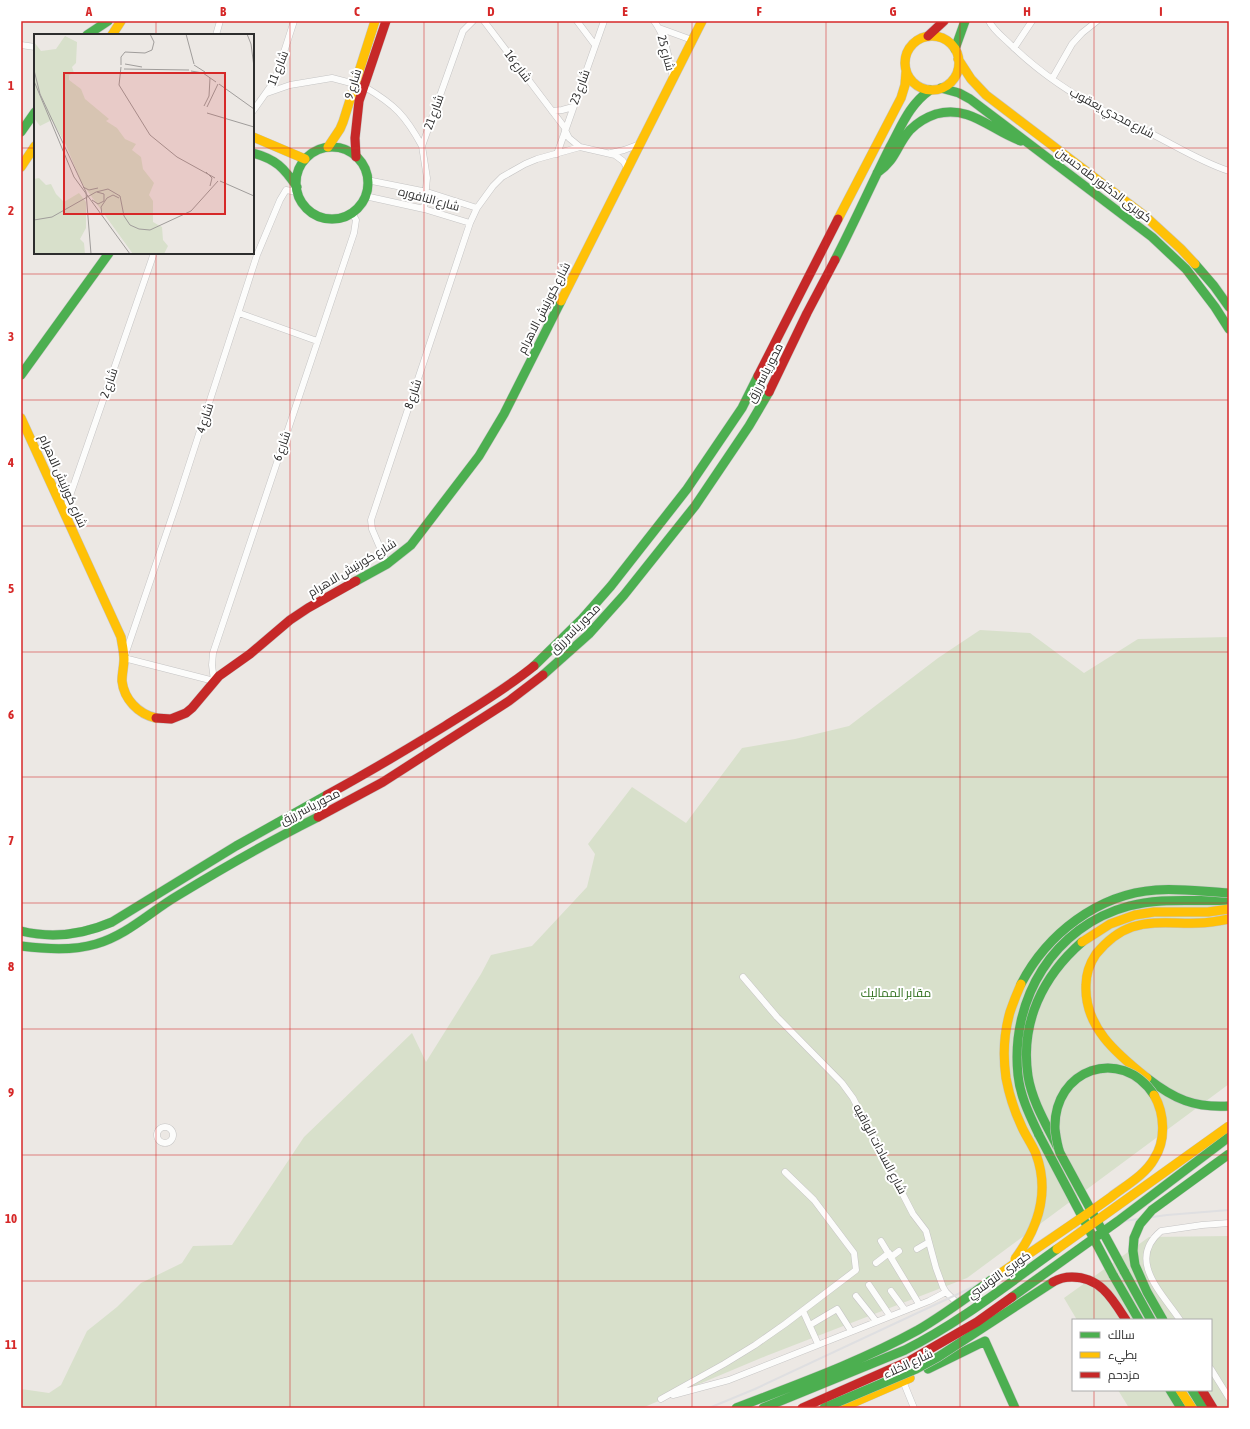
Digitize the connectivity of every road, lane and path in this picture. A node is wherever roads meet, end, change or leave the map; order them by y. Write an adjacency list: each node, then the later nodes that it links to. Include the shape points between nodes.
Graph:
1 (108, 21): 19 (main road)
2 (121, 21): 20 (main road)
3 (220, 21): 21 (street)
4 (294, 21): 37 (street, شارع 11, via 279,73)
5 (375, 21): 33 (main road, شارع 9)
6 (386, 21): 34 (main road, شارع 9)
7 (473, 21): 47 (street, شارع 21, via 463,31)
8 (484, 21): 40 (street, شارع 16)
9 (577, 21): 25 (street)
10 (604, 21): 25 (street, شارع 23)
11 (654, 21): 18 (street, شارع 25)
12 (702, 21): 23 (main road, شارع كورنيش الاهرام)
13 (944, 21): 22 (main road)
14 (965, 21): 28 (main road)
15 (988, 21): 27 (street, شارع مجدي يعقوب)
16 (1032, 21): 27 (street)
17 (1097, 21): 32 (street, via 1076,39)
18 (659, 28): 23 (street, شارع 25); 31 (street, شارع 25, via 668,52)
19 (88, 34)
20 (113, 34)
21 (216, 34)
22 (928, 36): 28 (main road, via 943,38); 30 (main road, via 918,40 908,51 905,61)
23 (692, 40): 31 (main road, شارع كورنيش الاهرام)
24 (21, 45): 26 (street)
25 (595, 45): 38 (street, شارع 23)
26 (34, 47)
27 (1014, 48): 32 (street, شارع مجدي يعقوب)
28 (955, 49): 29 (main road)
29 (958, 59): 35 (main road, via 954,79); 70 (main road, كوبرى الدكتور طه حسين, via 971,79 986,95 1160,228 1196,264)
30 (906, 72): 36 (main road, via 916,84); 84 (main road, محور ياسر رزق, via 901,98 742,408 687,489 611,586 556,645 518,679 482,703 375,769 272,824 112,922 68,936 45,936)
31 (673, 78): 46 (main road, شارع كورنيش الاهرام)
32 (1052, 79): 58 (street, شارع مجدي يعقوب, via 1107,113)
33 (355, 84): 37 (street, via 332,78 290,85); 48 (main road, شارع 9, via 340,129)
34 (364, 88): 47 (street, via 391,104 404,117); 54 (main road, شارع 9, via 358,112)
35 (941, 88): 36 (main road); 45 (main road, كوبرى الدكتور طه حسين, via 970,99)
36 (930, 90): 59 (main road, محور ياسر رزق, via 914,104)
37 (267, 93): 39 (street, شارع 11)
38 (573, 107): 40 (street); 42 (street, شارع 23)
39 (254, 110)
40 (552, 111): 42 (street, شارع 16)
41 (34, 113): 43 (main road)
42 (565, 129): 49 (street, via 569,138); 53 (street, شارع 23)
43 (21, 132)
44 (254, 137): 55 (main road)
45 (1028, 142): 59 (main road, via 1001,134 969,114 944,112 915,125 891,162); 72 (main road, كوبرى الدكتور طه حسين, via 1169,253 1186,269)
46 (640, 144): 52 (street, شارع النافوره); 57 (main road, شارع كورنيش الاهرام)
47 (422, 146): 62 (street, شارع 21, via 427,171)
48 (328, 147): 54 (main road, via 346,150); 55 (main road)
49 (580, 147): 52 (street, شارع النافوره); 53 (street, شارع النافوره)
50 (34, 148): 56 (main road)
51 (254, 153): 61 (main road, via 267,156 274,161 287,172)
52 (610, 153): 57 (street, شارع النافوره, via 619,157)
53 (557, 154): 64 (street, شارع النافوره, via 525,164 502,177)
54 (356, 157): 60 (main road, via 365,170)
55 (305, 159): 61 (main road, via 297,175)
56 (21, 167)
57 (628, 169): 77 (main road, شارع كورنيش الاهرام, via 496,428 418,538)
58 (1229, 171)
59 (877, 173): 85 (main road, محور ياسر رزق, via 779,374 749,426 690,512 624,595 570,652 509,702 383,782 203,880 128,931 97,944 76,948 49,950)
60 (367, 180): 62 (street, شارع النافوره); 63 (main road)
61 (297, 189): 66 (main road, via 308,209 319,216 339,218); 71 (street, شارع 4, via 286,190 280,200 257,256)
62 (427, 192): 64 (street, شارع النافوره); 65 (street, شارع 21)
63 (365, 196): 65 (street, شارع النافوره); 66 (main road)
64 (477, 208): 67 (street, شارع النافوره)
65 (424, 209): 67 (street, شارع النافوره)
66 (352, 212): 73 (street, شارع 6, via 356,220 354,233)
67 (470, 223): 77 (street, شارع 8, via 371,520 372,529)
68 (108, 254): 74 (main road)
69 (154, 254): 76 (street, شارع 2)
70 (1229, 307)
71 (239, 313): 73 (street); 78 (street, شارع 4)
72 (1229, 329)
73 (317, 341): 79 (street, شارع 6, via 213,653)
74 (21, 375)
75 (21, 418): 76 (main road, شارع كورنيش الاهرام)
76 (64, 513): 78 (main road, شارع كورنيش الاهرام, via 121,637)
77 (387, 564): 79 (main road, شارع كورنيش الاهرام, via 299,614)
78 (124, 658): 79 (street); 79 (main road, شارع كورنيش الاهرام, via 122,679 129,701 141,712 155,718 171,719 186,713)
79 (214, 681)
80 (1229, 893): 100 (main road, bridge, via 1158,890 1112,900 1084,914 1060,932 1040,952 1028,971 1017,991 1010,1013 1005,1038 1005,1063 1016,1111 1040,1166 1042,1204 1036,1227 1026,1245)
81 (1229, 900): 110 (main road, bridge, via 1161,901 1128,906 1092,922 1070,937 1051,956 1036,979 1024,1005 1017,1033 1018,1076 1028,1111)
82 (1229, 909): 90 (main road, via 1209,912 1164,910 1125,918 1105,926 1085,939 1054,969 1042,988 1034,1008 1028,1028 1026,1057 1035,1101)
83 (1229, 919): 87 (main road, via 1199,923 1155,923 1116,934 1105,943 1091,962 1085,994 1087,1009 1098,1032 1111,1047 1146,1076 1183,1100 1210,1106)
84 (21, 931)
85 (21, 946)
86 (743, 977): 95 (street, شارع السادات الواقيه, via 853,1098 913,1214 926,1232)
87 (1229, 1106)
88 (1229, 1126): 127 (main road, كوبري التونسي, bridge, via 967,1313 926,1339)
89 (1229, 1137): 128 (main road, كوبري التونسي, bridge, via 1118,1221 977,1322 911,1360)
90 (1057, 1147): 100 (main road, bridge, via 1055,1119 1058,1102 1069,1084 1079,1076 1101,1069 1126,1072 1137,1077 1154,1095 1162,1118 1162,1139 1147,1169); 111 (main road, bridge)
91 (1229, 1154): 112 (main road, bridge, via 1152,1210 1144,1217 1136,1231 1132,1246 1135,1267)
92 (786, 1172): 107 (street, via 814,1200 854,1253 856,1268 855,1272)
93 (1229, 1224): 113 (street, via 1161,1231 1150,1243 1146,1254 1146,1266 1150,1277)
94 (882, 1241): 98 (street)
95 (929, 1242): 96 (street); 103 (street, شارع السادات الواقيه)
96 (917, 1248)
97 (899, 1251): 98 (street)
98 (890, 1255): 99 (street); 105 (street)
99 (876, 1263)
100 (1001, 1274): 126 (main road, bridge, via 898,1340 797,1385)
101 (869, 1285): 108 (street)
102 (891, 1291): 106 (street)
103 (946, 1292): 105 (street); 117 (street, شارع السادات الواقيه)
104 (856, 1296): 114 (street)
105 (919, 1304): 106 (street)
106 (905, 1310): 108 (street)
107 (803, 1311): 115 (street); 118 (street, via 748,1349 661,1399 729,1380)
108 (890, 1316): 114 (street)
109 (1125, 1319): 129 (main road, bridge, via 1111,1296 1100,1285 1086,1278 1066,1277 1048,1284 964,1340 916,1368)
110 (1138, 1319)
111 (1150, 1319)
112 (1162, 1319)
113 (1179, 1319)
114 (876, 1321): 116 (street)
115 (810, 1325): 116 (street, via 837,1309); 118 (street)
116 (851, 1331): 118 (street)
117 (985, 1341): 120 (main road, شارع الخلاء); 132 (main road)
118 (818, 1344)
119 (1212, 1371): 125 (street)
120 (904, 1381): 130 (main road, شارع الخلاء); 131 (street)
121 (1171, 1391): 133 (main road)
122 (1181, 1391): 134 (main road)
123 (1193, 1391): 135 (main road)
124 (1203, 1391): 136 (main road)
125 (1229, 1398)
126 (736, 1408)
127 (763, 1408)
128 (802, 1408)
129 (824, 1408)
130 (841, 1408)
131 (914, 1408)
132 (1015, 1408)
133 (1181, 1408)
134 (1192, 1408)
135 (1203, 1408)
136 (1213, 1408)

